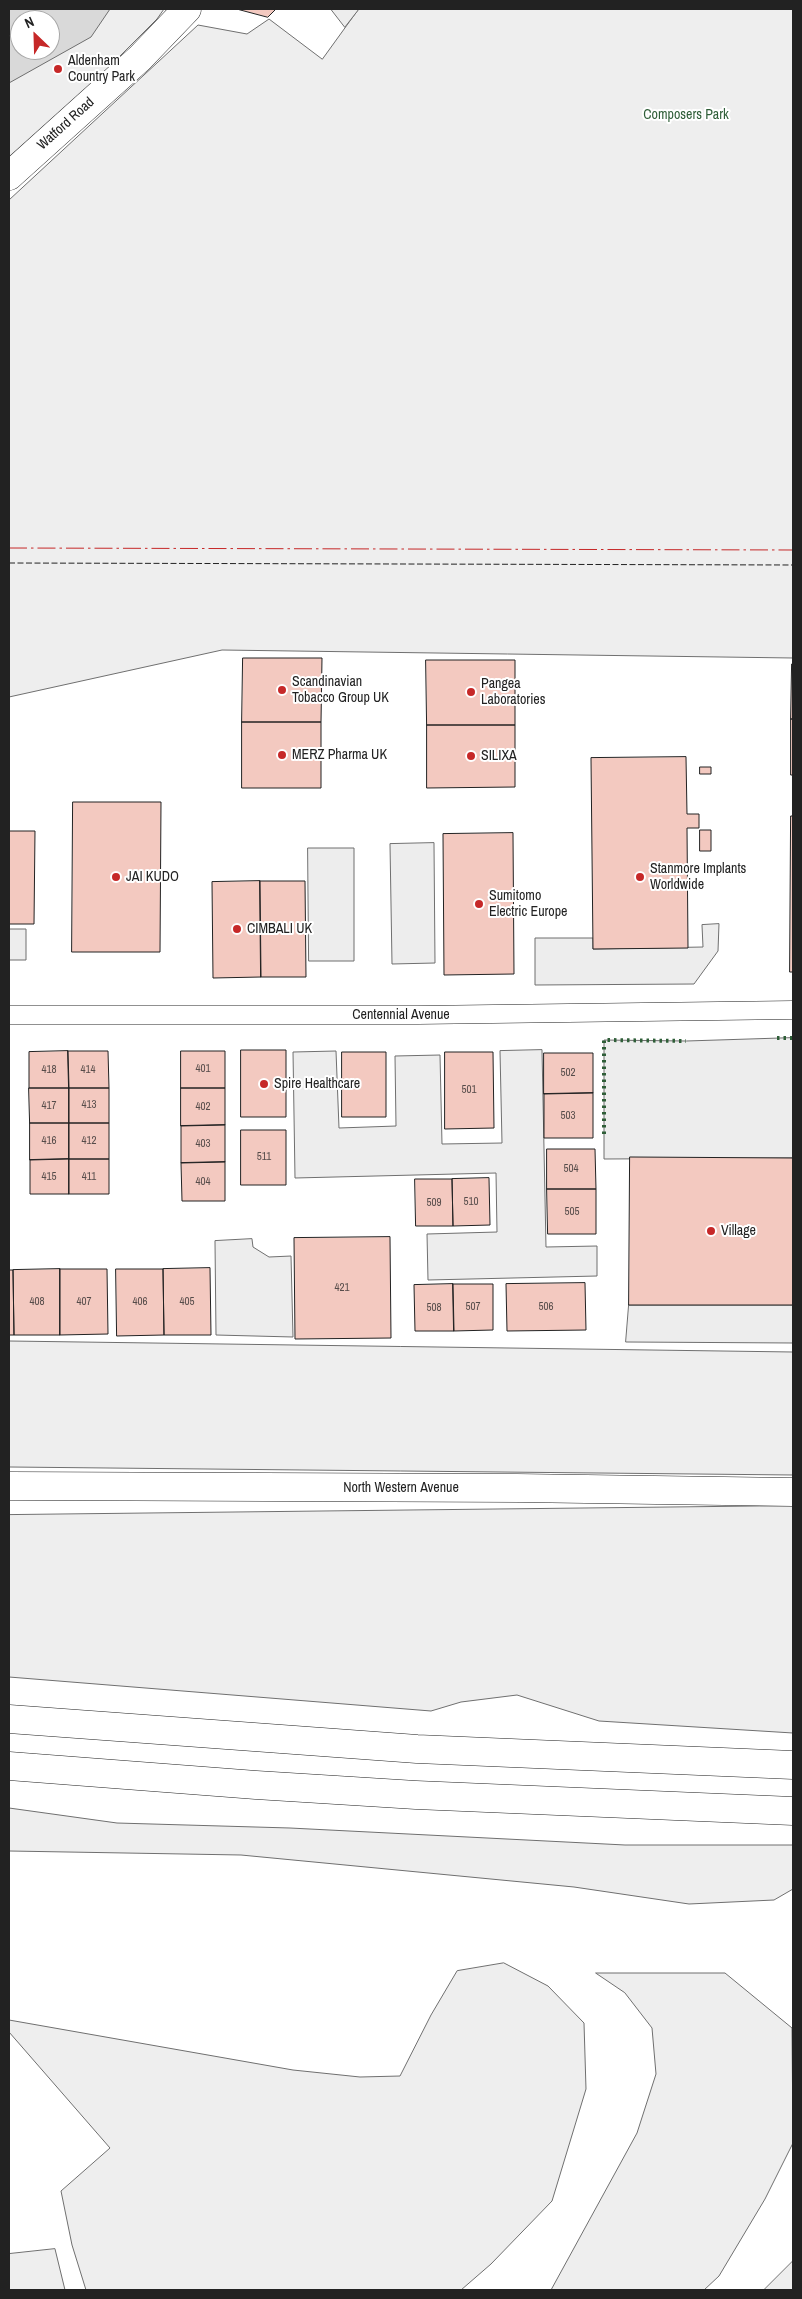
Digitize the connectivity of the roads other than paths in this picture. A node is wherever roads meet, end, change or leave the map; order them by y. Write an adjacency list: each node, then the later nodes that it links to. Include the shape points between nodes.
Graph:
1 (186, 9): 2 (main road, Watford Road, via 140,58)
2 (9, 176)
3 (793, 1010): 4 (street, Centennial Avenue, via 418,1015)
4 (9, 1015)
5 (9, 1486): 6 (main road, North Western Avenue)
6 (793, 1492)
7 (9, 1718): 8 (main road, via 417,1749)
8 (793, 1765)
9 (9, 1766): 10 (main road, via 407,1794)
10 (793, 1811)

